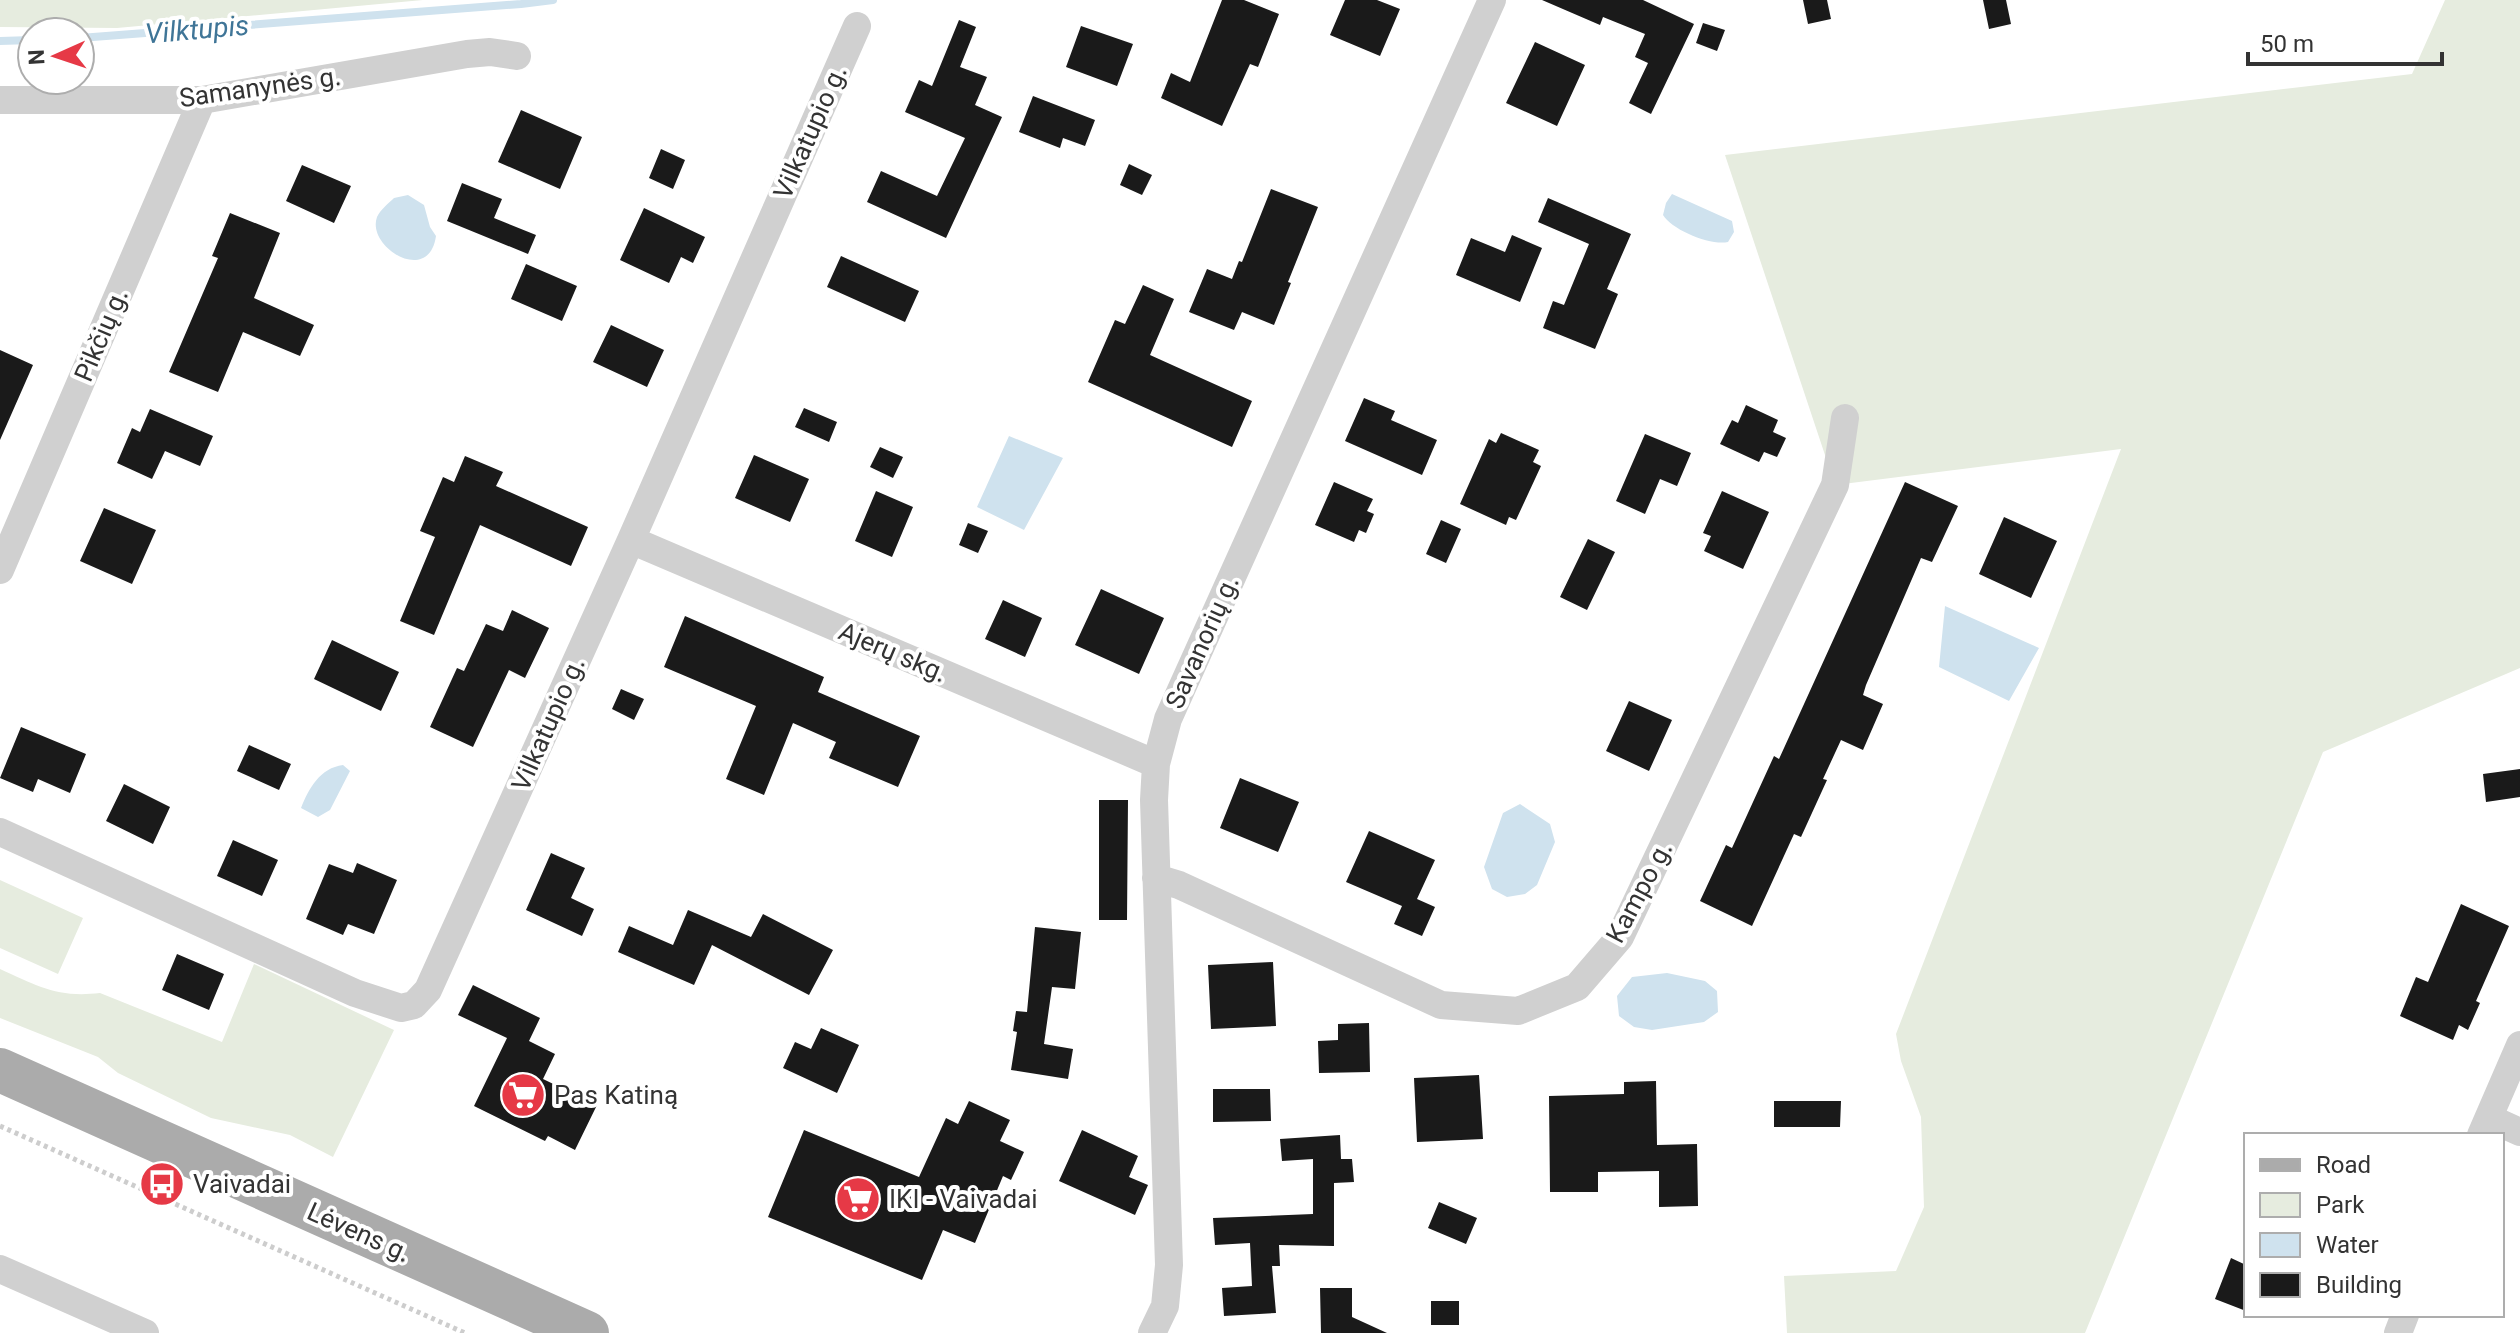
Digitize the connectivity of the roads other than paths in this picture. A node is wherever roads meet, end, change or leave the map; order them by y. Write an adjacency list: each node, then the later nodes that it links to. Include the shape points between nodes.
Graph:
1 (1492, 0): 9 (street, Savanorių g., via 1168,719)
2 (857, 26): 7 (street, Vilkatupio g.)
3 (517, 56): 5 (street, Samanynės g., via 467,54)
4 (0, 100): 5 (street, Samanynės g.)
5 (202, 100): 8 (street, Pikčių g.)
6 (1845, 418): 11 (street, Kampo g., via 1835,485 1620,937 1577,987 1518,1011 1441,1005)
7 (631, 540): 9 (street, Ajerų skg.); 10 (street, Vilkatupio g., via 428,990 414,1005 401,1008 355,993)
8 (0, 570)
9 (1156, 764): 11 (street, Savanorių g.)
10 (0, 832)
11 (1156, 878): 19 (street, Savanorių g., via 1169,1265 1165,1306)
12 (2520, 1045): 14 (street)
13 (0, 1070): 17 (main road, Lėvens g.)
14 (2485, 1126): 15 (street)
15 (2520, 1132)
16 (0, 1269): 18 (street)
17 (566, 1329)
18 (145, 1333)
19 (1152, 1333)

